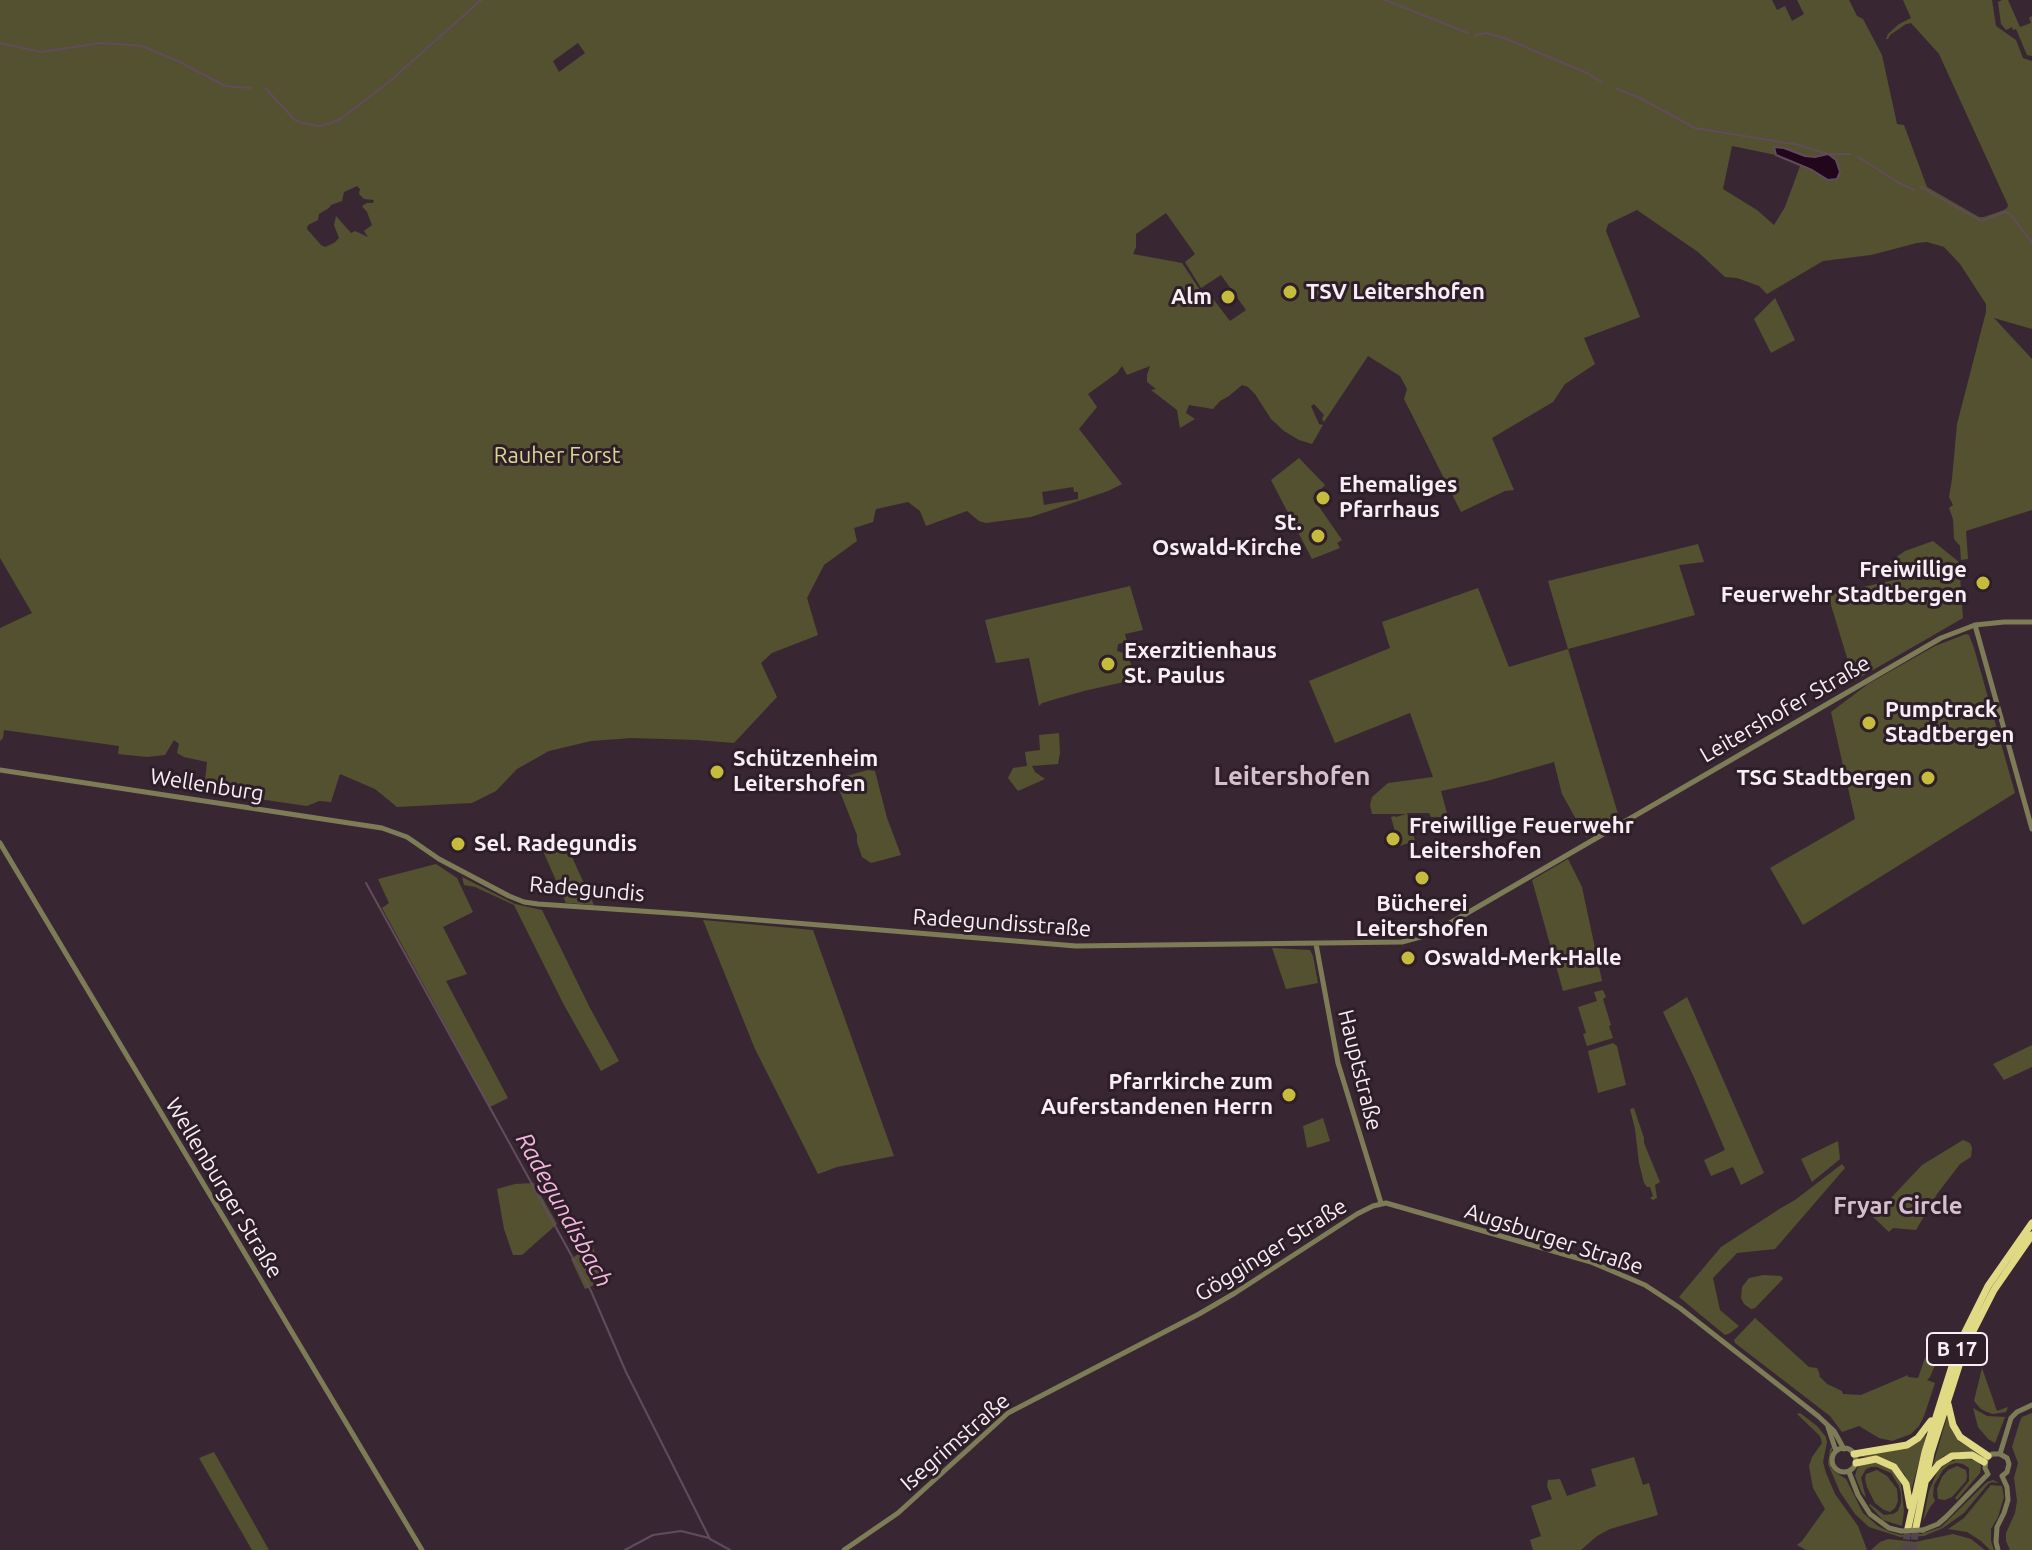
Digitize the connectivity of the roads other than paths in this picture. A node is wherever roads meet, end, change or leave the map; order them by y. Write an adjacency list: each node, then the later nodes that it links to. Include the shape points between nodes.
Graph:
1 (2032, 622): 2 (street, Leitershofer Straße)
2 (1975, 625): 4 (street); 8 (street, Leitershofer Straße, via 1941,638 1424,936 1402,942)
3 (0, 770): 5 (street, Wellenburg, via 382,828)
4 (2032, 829)
5 (407, 837): 7 (street, Radegundis, via 524,902)
6 (0, 843): 28 (street, Wellenburger Straße)
7 (685, 914): 8 (street, Radegundisstraße, via 1070,946)
8 (1316, 944): 9 (street, Hauptstraße, via 1338,1065)
9 (1381, 1203): 12 (street, Gögginger Straße); 16 (street, Augsburger Straße, via 1632,1278 1672,1302)
10 (2032, 1223): 15 (highway, B 17, via 1974,1313)
11 (2032, 1235): 13 (highway, B 17, via 1980,1316)
12 (1179, 1324): 29 (street, Isegrimstraße, via 1008,1413 898,1513)
13 (1948, 1399): 21 (highway, via 1956,1431); 25 (highway, B 17)
14 (2032, 1405): 19 (street, via 2011,1418)
15 (1935, 1417): 20 (highway, via 1907,1445); 26 (highway, B 17)
16 (1826, 1422): 17 (street); 18 (street)
17 (1844, 1449): 18 (street); 20 (street)
18 (1836, 1451): 22 (street, via 1834,1467)
19 (2000, 1454): 21 (street); 24 (street, via 2009,1464)
20 (1855, 1458): 22 (street); 26 (highway, via 1894,1467 1906,1484)
21 (1986, 1459): 23 (street); 25 (highway, via 1952,1456)
22 (1849, 1472): 27 (street, via 1870,1514 1889,1528)
23 (1988, 1474): 24 (street); 27 (street, via 1938,1524)
24 (2002, 1476): 30 (street, via 2008,1500 1997,1527)
25 (1924, 1484): 27 (highway, B 17)
26 (1911, 1512): 27 (highway, B 17)
27 (1912, 1529)
28 (422, 1550)
29 (844, 1550)
30 (1998, 1550)

